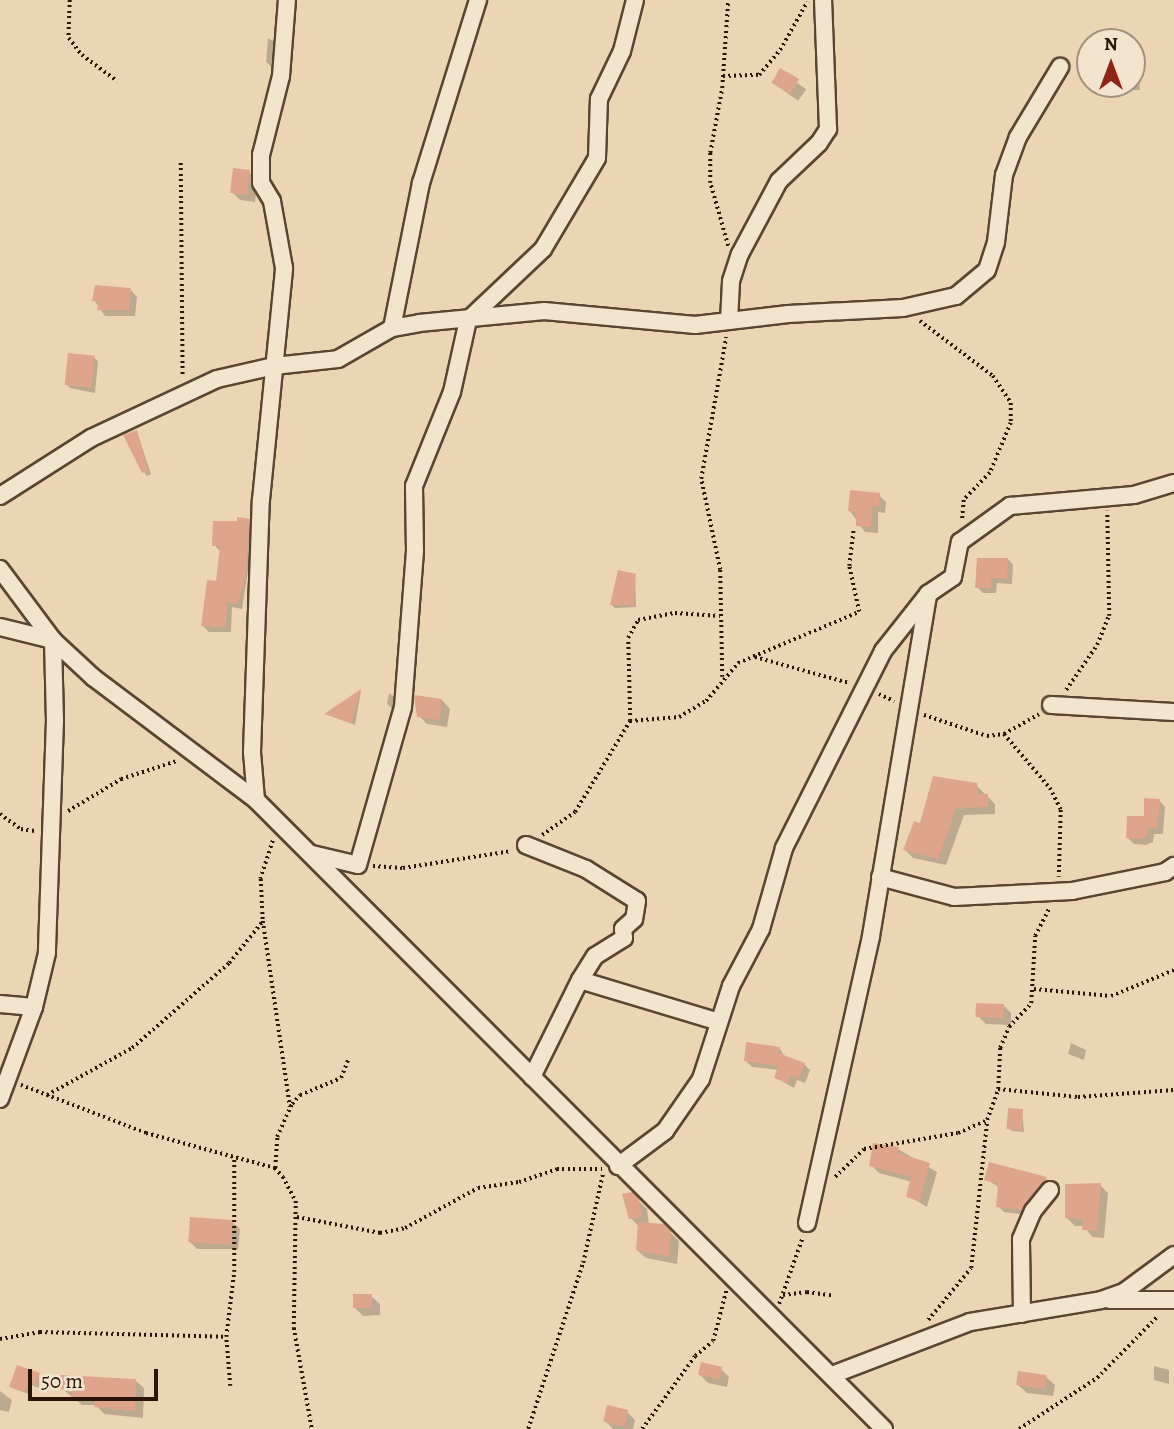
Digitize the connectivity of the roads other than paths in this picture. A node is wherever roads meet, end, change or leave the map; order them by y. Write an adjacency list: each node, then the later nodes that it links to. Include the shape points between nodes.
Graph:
1 (287, 0): 9 (street, via 281,76 261,155 261,183 272,201 284,268)
2 (478, 0): 8 (street, via 421,183)
3 (635, 0): 6 (street, via 622,51 599,99 597,158 543,249 486,298)
4 (823, 0): 7 (street, via 828,129 819,144 779,181 736,265)
5 (1060, 67): 7 (street, via 1018,137 1004,174 996,242 987,270 956,296 903,308)
6 (468, 320): 7 (street, via 544,311 669,324); 8 (street); 20 (street, via 452,392 414,486 415,551 403,706 358,865)
7 (729, 321)
8 (392, 328): 9 (street, via 338,359)
9 (274, 366): 11 (street, via 217,379 184,393 91,438); 18 (street, via 261,500 252,752)
10 (1174, 483): 13 (street, via 1107,498 1010,506 960,542 953,577)
11 (0, 496)
12 (0, 569): 15 (street)
13 (928, 594): 22 (street); 26 (street, via 883,651 783,848 761,929 731,986)
14 (0, 627): 15 (street)
15 (53, 640): 18 (street, via 94,678); 25 (street, via 54,827 47,953)
16 (1051, 705): 17 (street)
17 (1174, 712)
18 (256, 800): 20 (street)
19 (526, 845): 23 (street, via 586,869 637,901 634,919 623,929 624,938 596,956)
20 (311, 854): 28 (street)
21 (1174, 866): 22 (street, via 1165,872 1072,891 954,897)
22 (880, 877): 32 (street)
23 (580, 980): 26 (street); 28 (street)
24 (0, 1004): 25 (street)
25 (34, 1007): 27 (street)
26 (719, 1023): 30 (street, via 701,1079 678,1114 647,1148)
27 (6, 1077): 29 (street)
28 (532, 1077): 30 (street)
29 (0, 1099)
30 (610, 1168): 37 (street)
31 (1050, 1190): 36 (street, via 1033,1211 1021,1239)
32 (807, 1223)
33 (1174, 1255): 34 (street, via 1124,1292)
34 (1101, 1300): 35 (street); 36 (street)
35 (1170, 1305)
36 (1022, 1314): 37 (street, via 970,1322)
37 (832, 1375): 38 (street)
38 (884, 1429)

